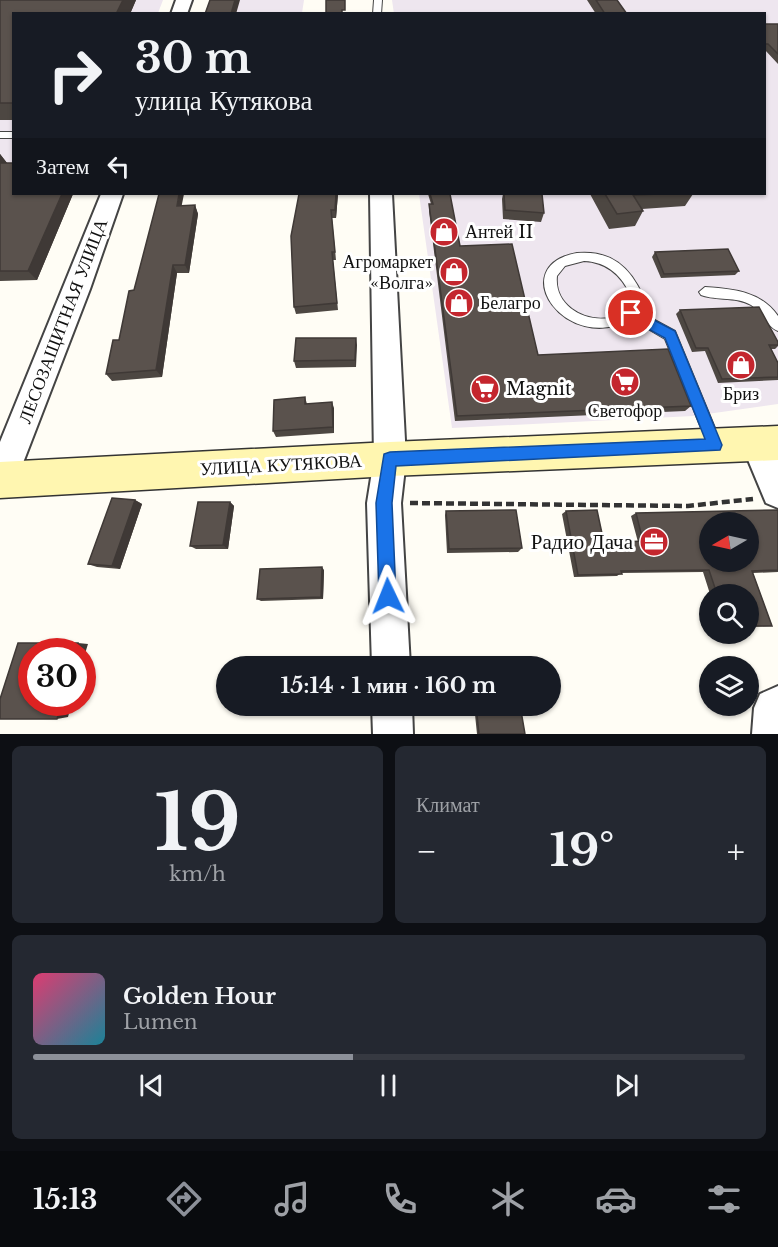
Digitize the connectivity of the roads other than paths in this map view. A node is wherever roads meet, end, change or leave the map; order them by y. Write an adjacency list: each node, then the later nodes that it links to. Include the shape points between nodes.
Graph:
1 (112, 195): 9 (street, ЛЕСОЗАЩИТНАЯ УЛИЦА)
2 (381, 195): 8 (street)
3 (705, 292): 5 (lane, via 744,295 761,304)
4 (631, 313): 4 (lane, via 637,296 629,277 611,263 589,257 569,259 554,268 549,283 554,299 568,313 588,322 611,323); 7 (lane, via 670,335)
5 (778, 326)
6 (768, 443): 7 (main road, УЛИЦА КУТЯКОВА); 10 (street)
7 (715, 445): 8 (main road, УЛИЦА КУТЯКОВА)
8 (390, 459): 9 (main road, УЛИЦА КУТЯКОВА); 11 (street, via 384,503)
9 (0, 480)
10 (767, 495)
11 (391, 656)
12 (778, 706): 15 (street, via 774,708)
13 (392, 716): 14 (street)
14 (393, 734)
15 (772, 734)

